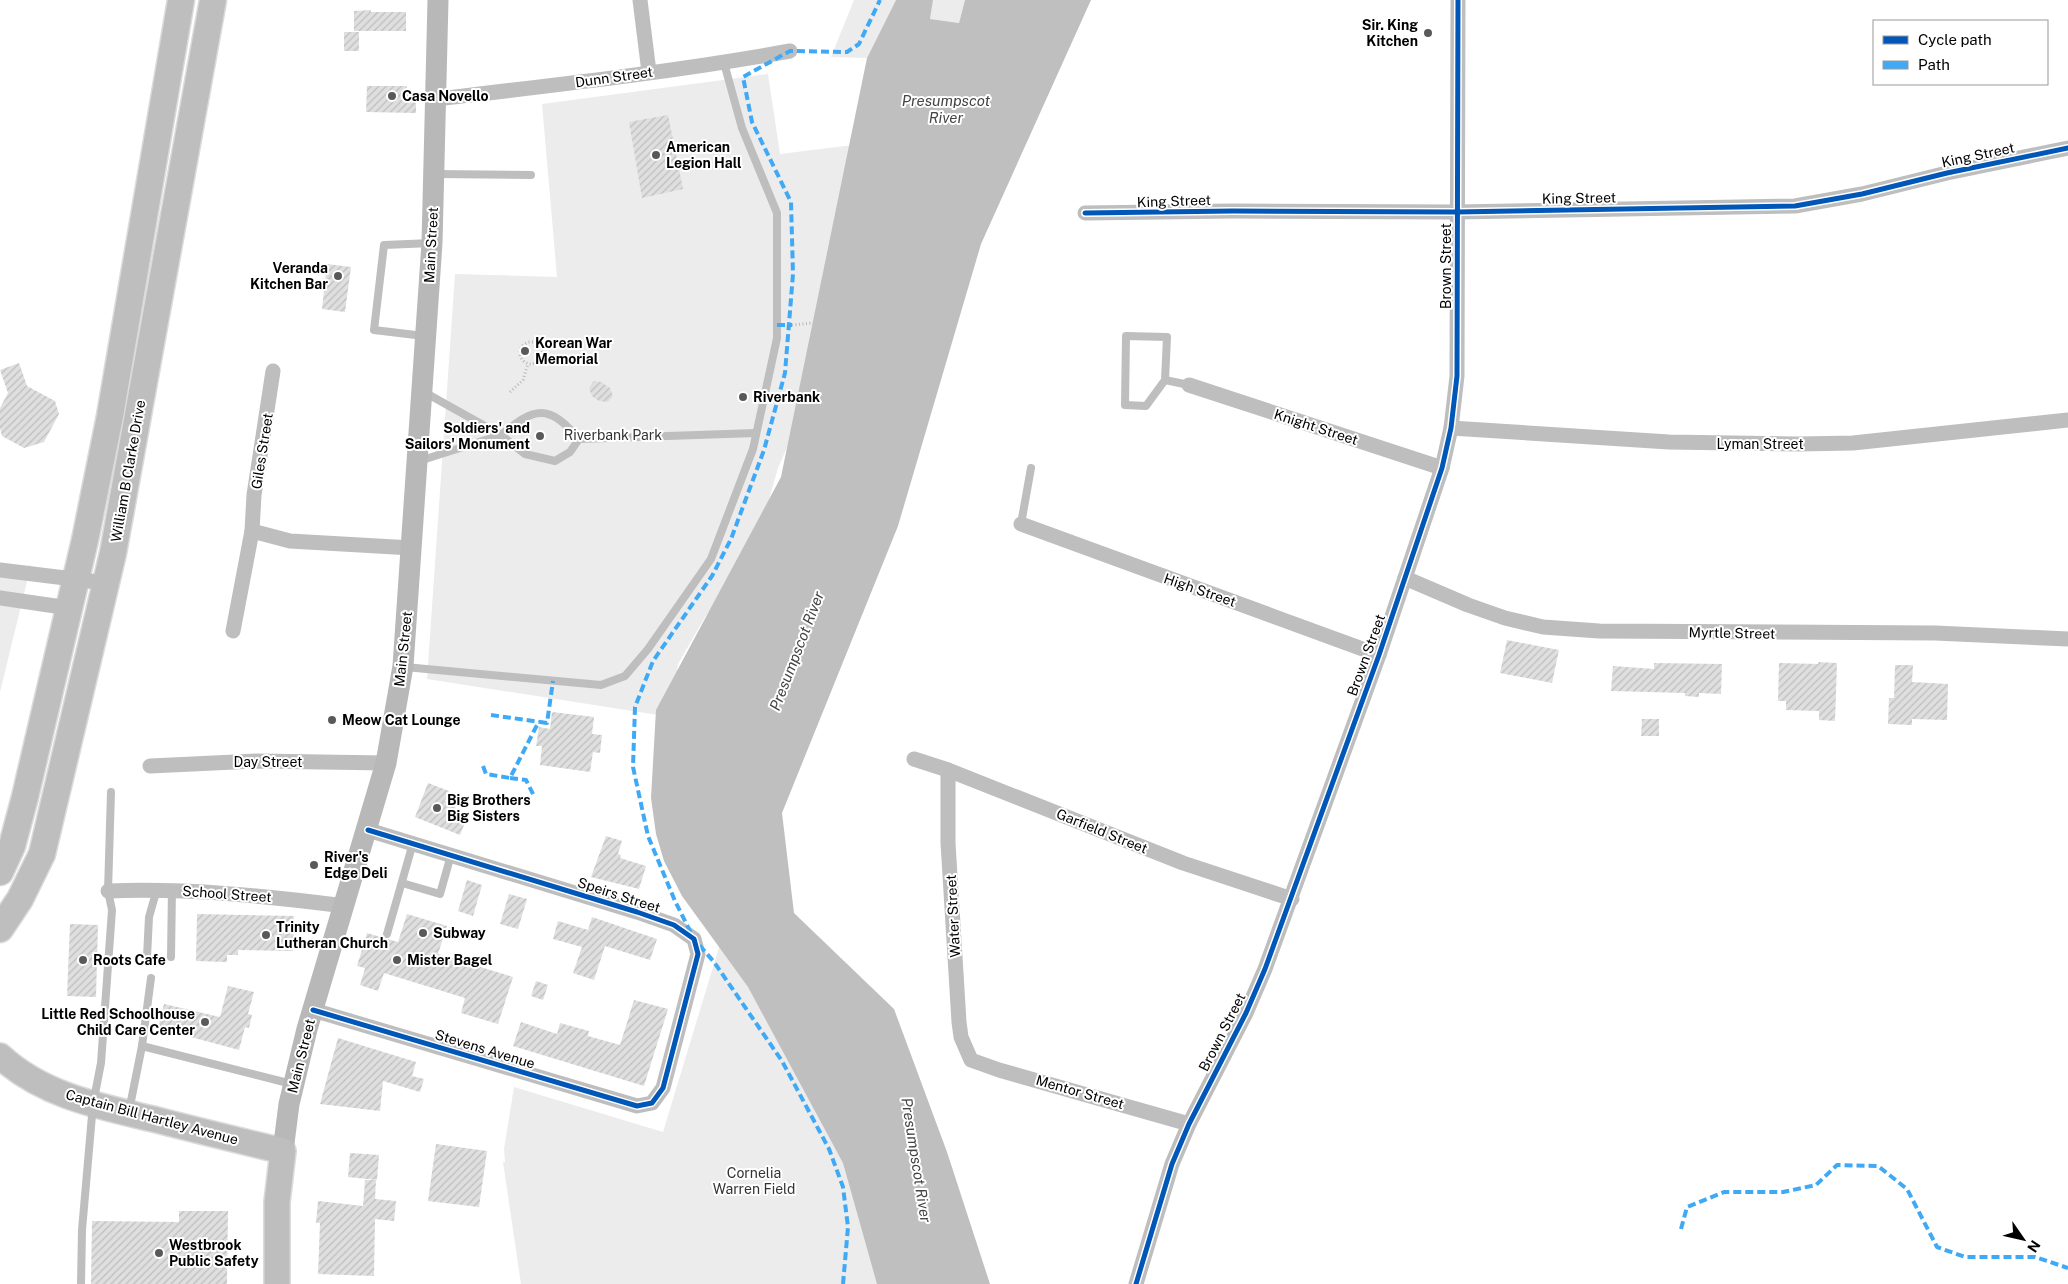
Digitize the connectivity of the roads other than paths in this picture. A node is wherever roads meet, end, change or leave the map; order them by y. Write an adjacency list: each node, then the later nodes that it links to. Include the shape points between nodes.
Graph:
1 (181, 0): 33 (highway, William B Clarke Drive, via 110,416)
2 (212, 0): 35 (highway, William B Clarke Drive)
3 (438, 0): 9 (main road, Main Street)
4 (640, 0): 8 (street)
5 (1458, 0): 13 (street, Brown Street)
6 (790, 51): 7 (street, Dunn Street)
7 (724, 63): 8 (street, Dunn Street); 23 (lane, via 742,128 777,213 777,338)
8 (649, 72): 9 (street, Dunn Street)
9 (437, 99): 11 (main road, Main Street)
10 (2068, 148): 13 (street, King Street, via 1921,178 1854,196 1794,206)
11 (435, 174): 12 (lane); 15 (main road, Main Street)
12 (530, 175)
13 (1457, 212): 14 (street, King Street); 22 (street, Brown Street, via 1457,376)
14 (1085, 213)
15 (432, 242): 16 (main road, Main Street); 16 (lane, via 384,245 374,330)
16 (426, 337): 20 (main road, Main Street)
17 (273, 371): 30 (street, Giles Street, via 254,495)
18 (1165, 380): 18 (lane, via 1168,337 1126,336 1125,405 1146,406); 19 (lane)
19 (1189, 385): 28 (street, Knight Street)
20 (422, 391): 24 (lane); 26 (main road, Main Street)
21 (2068, 420): 22 (street, Lyman Street, via 1854,443 1799,444 1670,442)
22 (1451, 428): 28 (street, Brown Street)
23 (756, 433): 25 (lane); 41 (lane, via 753,449 711,559 648,649 625,676 601,685)
24 (501, 435): 25 (lane, via 525,454 555,461 570,452); 25 (lane, via 524,416 543,412 564,421); 26 (lane)
25 (579, 439)
26 (417, 462): 31 (main road, Main Street)
27 (1031, 468): 29 (lane)
28 (1442, 468): 34 (street, Brown Street)
29 (1021, 524): 40 (street, High Street)
30 (252, 531): 31 (street, via 290,541); 38 (street, Giles Street)
31 (412, 548): 41 (main road, Main Street)
32 (0, 570): 33 (street)
33 (76, 577): 35 (street); 37 (highway, William B Clarke Drive)
34 (1405, 578): 39 (street, Myrtle Street, via 1505,618 1543,626 1600,631 1935,633); 40 (street, Brown Street)
35 (106, 583): 37 (highway, William B Clarke Drive)
36 (0, 598): 37 (street)
37 (84, 611): 50 (highway, William B Clarke Drive, via 12,846); 56 (highway, William B Clarke Drive, via 42,854 20,899)
38 (233, 631)
39 (2068, 639)
40 (1379, 655): 54 (street, Brown Street)
41 (403, 666): 43 (main road, Main Street)
42 (914, 759): 45 (street, Garfield Street)
43 (386, 764): 44 (street, Day Street, via 257,761); 47 (main road, Main Street)
44 (150, 766)
45 (948, 770): 54 (street, Garfield Street, via 1183,863); 64 (street, Water Street, via 948,843 959,1022 961,1038)
46 (111, 792): 53 (lane)
47 (368, 830): 48 (street, Speirs Street); 55 (main road, Main Street)
48 (412, 843): 49 (street, Speirs Street); 51 (lane)
49 (451, 855): 51 (lane, via 440,894); 66 (street, Speirs Street, via 674,925 694,939 698,954 688,999 663,1088)
50 (0, 872)
51 (402, 883): 57 (lane)
52 (165, 889): 53 (street, School Street); 55 (street, School Street, via 288,898); 58 (lane, via 149,917); 59 (lane)
53 (108, 891): 67 (lane, via 112,920 101,1063)
54 (1292, 899): 69 (street, Brown Street, via 1246,1013)
55 (345, 906): 61 (main road, Main Street)
56 (0, 929)
57 (387, 934)
58 (147, 957)
59 (171, 957)
60 (151, 978): 62 (lane)
61 (312, 1010): 65 (main road, Main Street); 66 (street, Stevens Avenue, via 637,1106)
62 (142, 1046): 65 (lane); 68 (lane)
63 (0, 1056): 67 (main road, Captain Bill Hartley Avenue, via 11,1067 50,1090)
64 (972, 1060): 69 (street, Mentor Street)
65 (294, 1084): 70 (main road, Main Street)
66 (652, 1103)
67 (93, 1104): 68 (main road, Captain Bill Hartley Avenue); 71 (lane, via 82,1230)
68 (128, 1113): 70 (main road, Captain Bill Hartley Avenue)
69 (1188, 1124): 73 (street, Brown Street, via 1158,1206)
70 (283, 1150): 72 (main road, Main Street, via 276,1210)
71 (81, 1284)
72 (277, 1284)
73 (1136, 1284)

